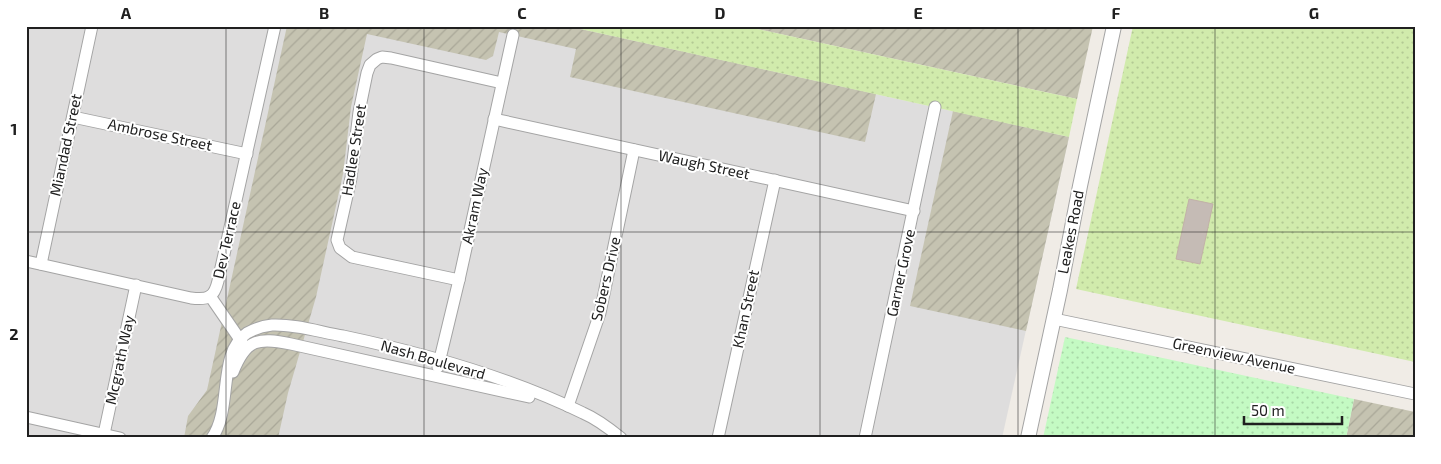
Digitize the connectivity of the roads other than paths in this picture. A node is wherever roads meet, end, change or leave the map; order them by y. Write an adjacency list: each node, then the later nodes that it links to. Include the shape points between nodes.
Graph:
1 (92, 26): 7 (street, Miandad Street)
2 (275, 26): 10 (street, Dev Terrace)
3 (1114, 26): 18 (street, Leakes Road)
4 (513, 35): 5 (street, Akram Way)
5 (502, 82): 8 (street, Akram Way); 15 (street, Hadlee Street, via 382,57 370,65 367,73 338,240 340,248 352,257)
6 (935, 108): 12 (street, Garner Grove)
7 (72, 117): 10 (street, Ambrose Street); 14 (street, Miandad Street)
8 (494, 119): 9 (street, Waugh Street); 15 (street, Akram Way)
9 (634, 150): 11 (street, Waugh Street); 23 (street, Sobers Drive, via 600,313)
10 (247, 154): 17 (street, Dev Terrace, via 218,281)
11 (775, 180): 12 (street, Waugh Street); 29 (street, Khan Street)
12 (914, 211): 30 (street, Garner Grove)
13 (26, 261): 14 (street, Dev Terrace)
14 (41, 264): 16 (street, Dev Terrace)
15 (459, 280): 20 (street, Akram Way)
16 (136, 286): 17 (street, Dev Terrace, via 191,298); 25 (street, Mcgrath Way)
17 (210, 296): 19 (street)
18 (1054, 319): 22 (street, Greenview Avenue); 31 (street, Leakes Road)
19 (243, 344): 20 (street, Nash Boulevard, via 247,333 267,326 294,326); 21 (street, Nash Boulevard, via 263,340 291,344); 28 (street, via 234,347 231,355 220,422)
20 (440, 360): 21 (street, Akram Way); 23 (street, Nash Boulevard)
21 (436, 376): 23 (street, Nash Boulevard)
22 (1415, 394)
23 (568, 406): 26 (street, Nash Boulevard, via 586,414)
24 (26, 417): 25 (street)
25 (104, 434): 27 (street)
26 (617, 436)
27 (120, 438)
28 (212, 438)
29 (718, 438)
30 (865, 438)
31 (1028, 438)

